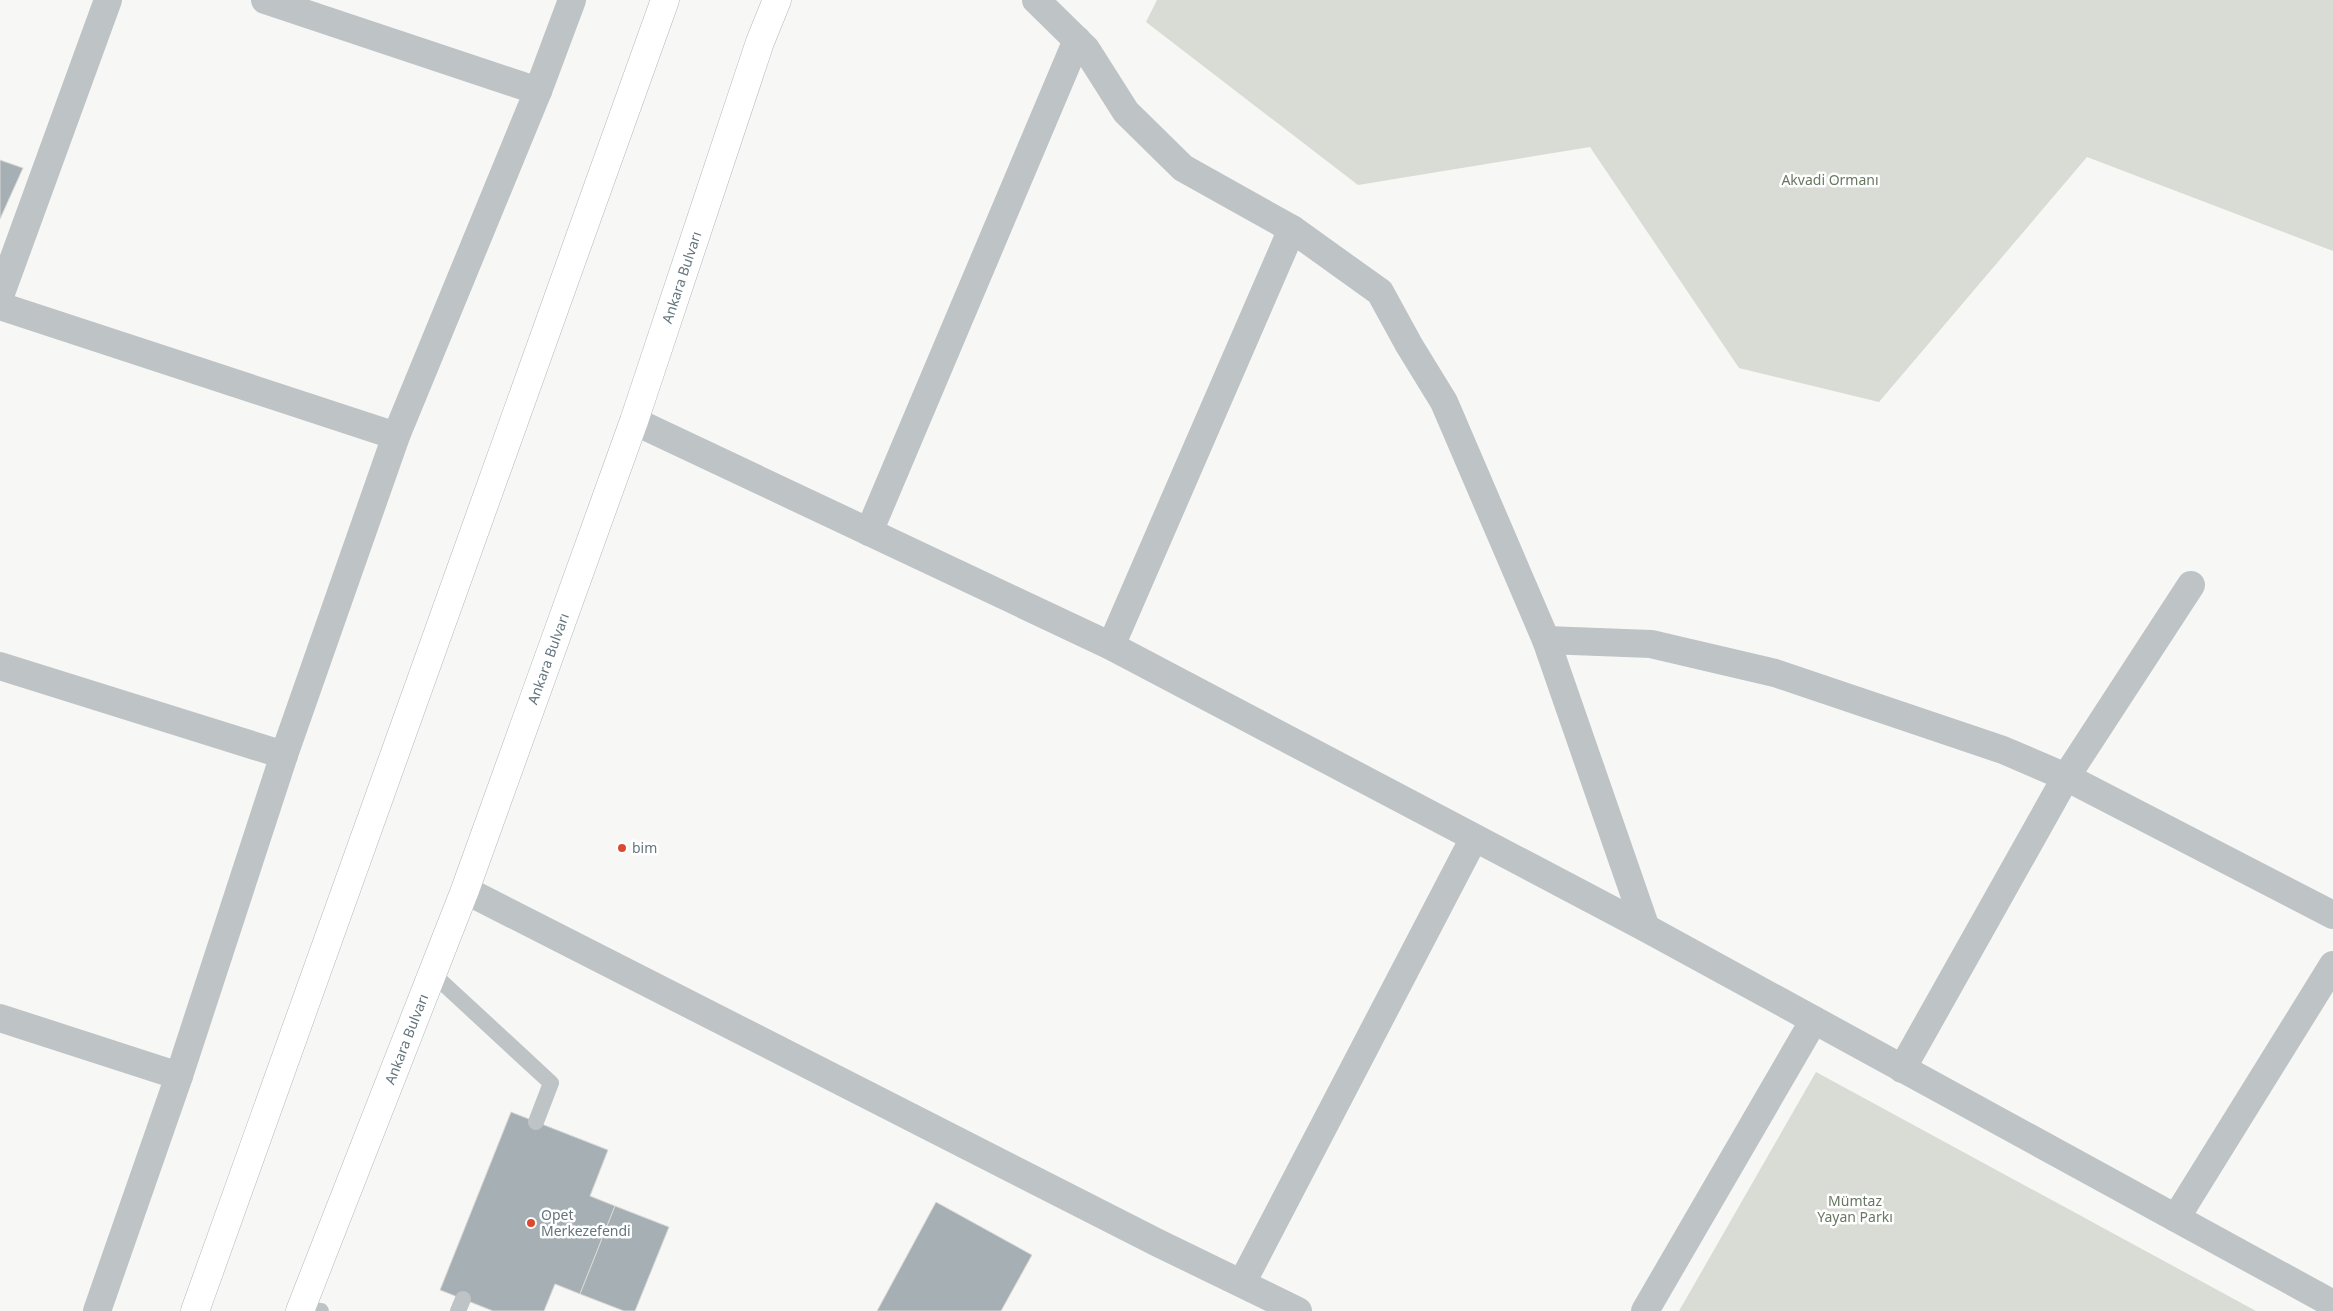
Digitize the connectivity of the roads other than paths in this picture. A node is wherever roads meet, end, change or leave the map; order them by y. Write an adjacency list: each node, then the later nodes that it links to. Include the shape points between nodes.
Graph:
1 (108, 0): 10 (street)
2 (265, 0): 8 (street)
3 (572, 0): 8 (street)
4 (665, 0): 37 (main road)
5 (777, 0): 12 (main road, Ankara Bulvarı, via 760,42)
6 (1036, 0): 7 (street)
7 (1077, 40): 9 (street, via 1126,112 1183,168); 14 (street)
8 (538, 90): 13 (street)
9 (1292, 229): 16 (street, via 1380,292 1444,402); 17 (street)
10 (0, 296)
11 (0, 306): 13 (street)
12 (634, 421): 14 (street); 22 (main road, Ankara Bulvarı)
13 (396, 436): 19 (street)
14 (869, 532): 17 (street)
15 (2191, 586): 20 (street)
16 (1546, 640): 20 (street, via 1651,644 1776,673 2003,750); 24 (street)
17 (1111, 646): 21 (street)
18 (0, 666): 19 (street)
19 (284, 755): 30 (street)
20 (2066, 777): 23 (street); 29 (street)
21 (1474, 838): 24 (street); 33 (street)
22 (464, 890): 26 (main road, Ankara Bulvarı); 33 (street)
23 (2333, 915)
24 (1646, 928): 28 (street)
25 (2333, 965): 32 (street)
26 (432, 973): 31 (lane, via 551,1083); 35 (main road, Ankara Bulvarı)
27 (0, 1018): 30 (street)
28 (1814, 1020): 29 (street); 39 (street)
29 (1902, 1069): 32 (street)
30 (179, 1076): 36 (street)
31 (536, 1122)
32 (2176, 1218): 34 (street)
33 (1242, 1283): 38 (street)
34 (2333, 1304)
35 (307, 1310)
36 (97, 1311)
37 (195, 1311)
38 (1298, 1311)
39 (1645, 1311)

